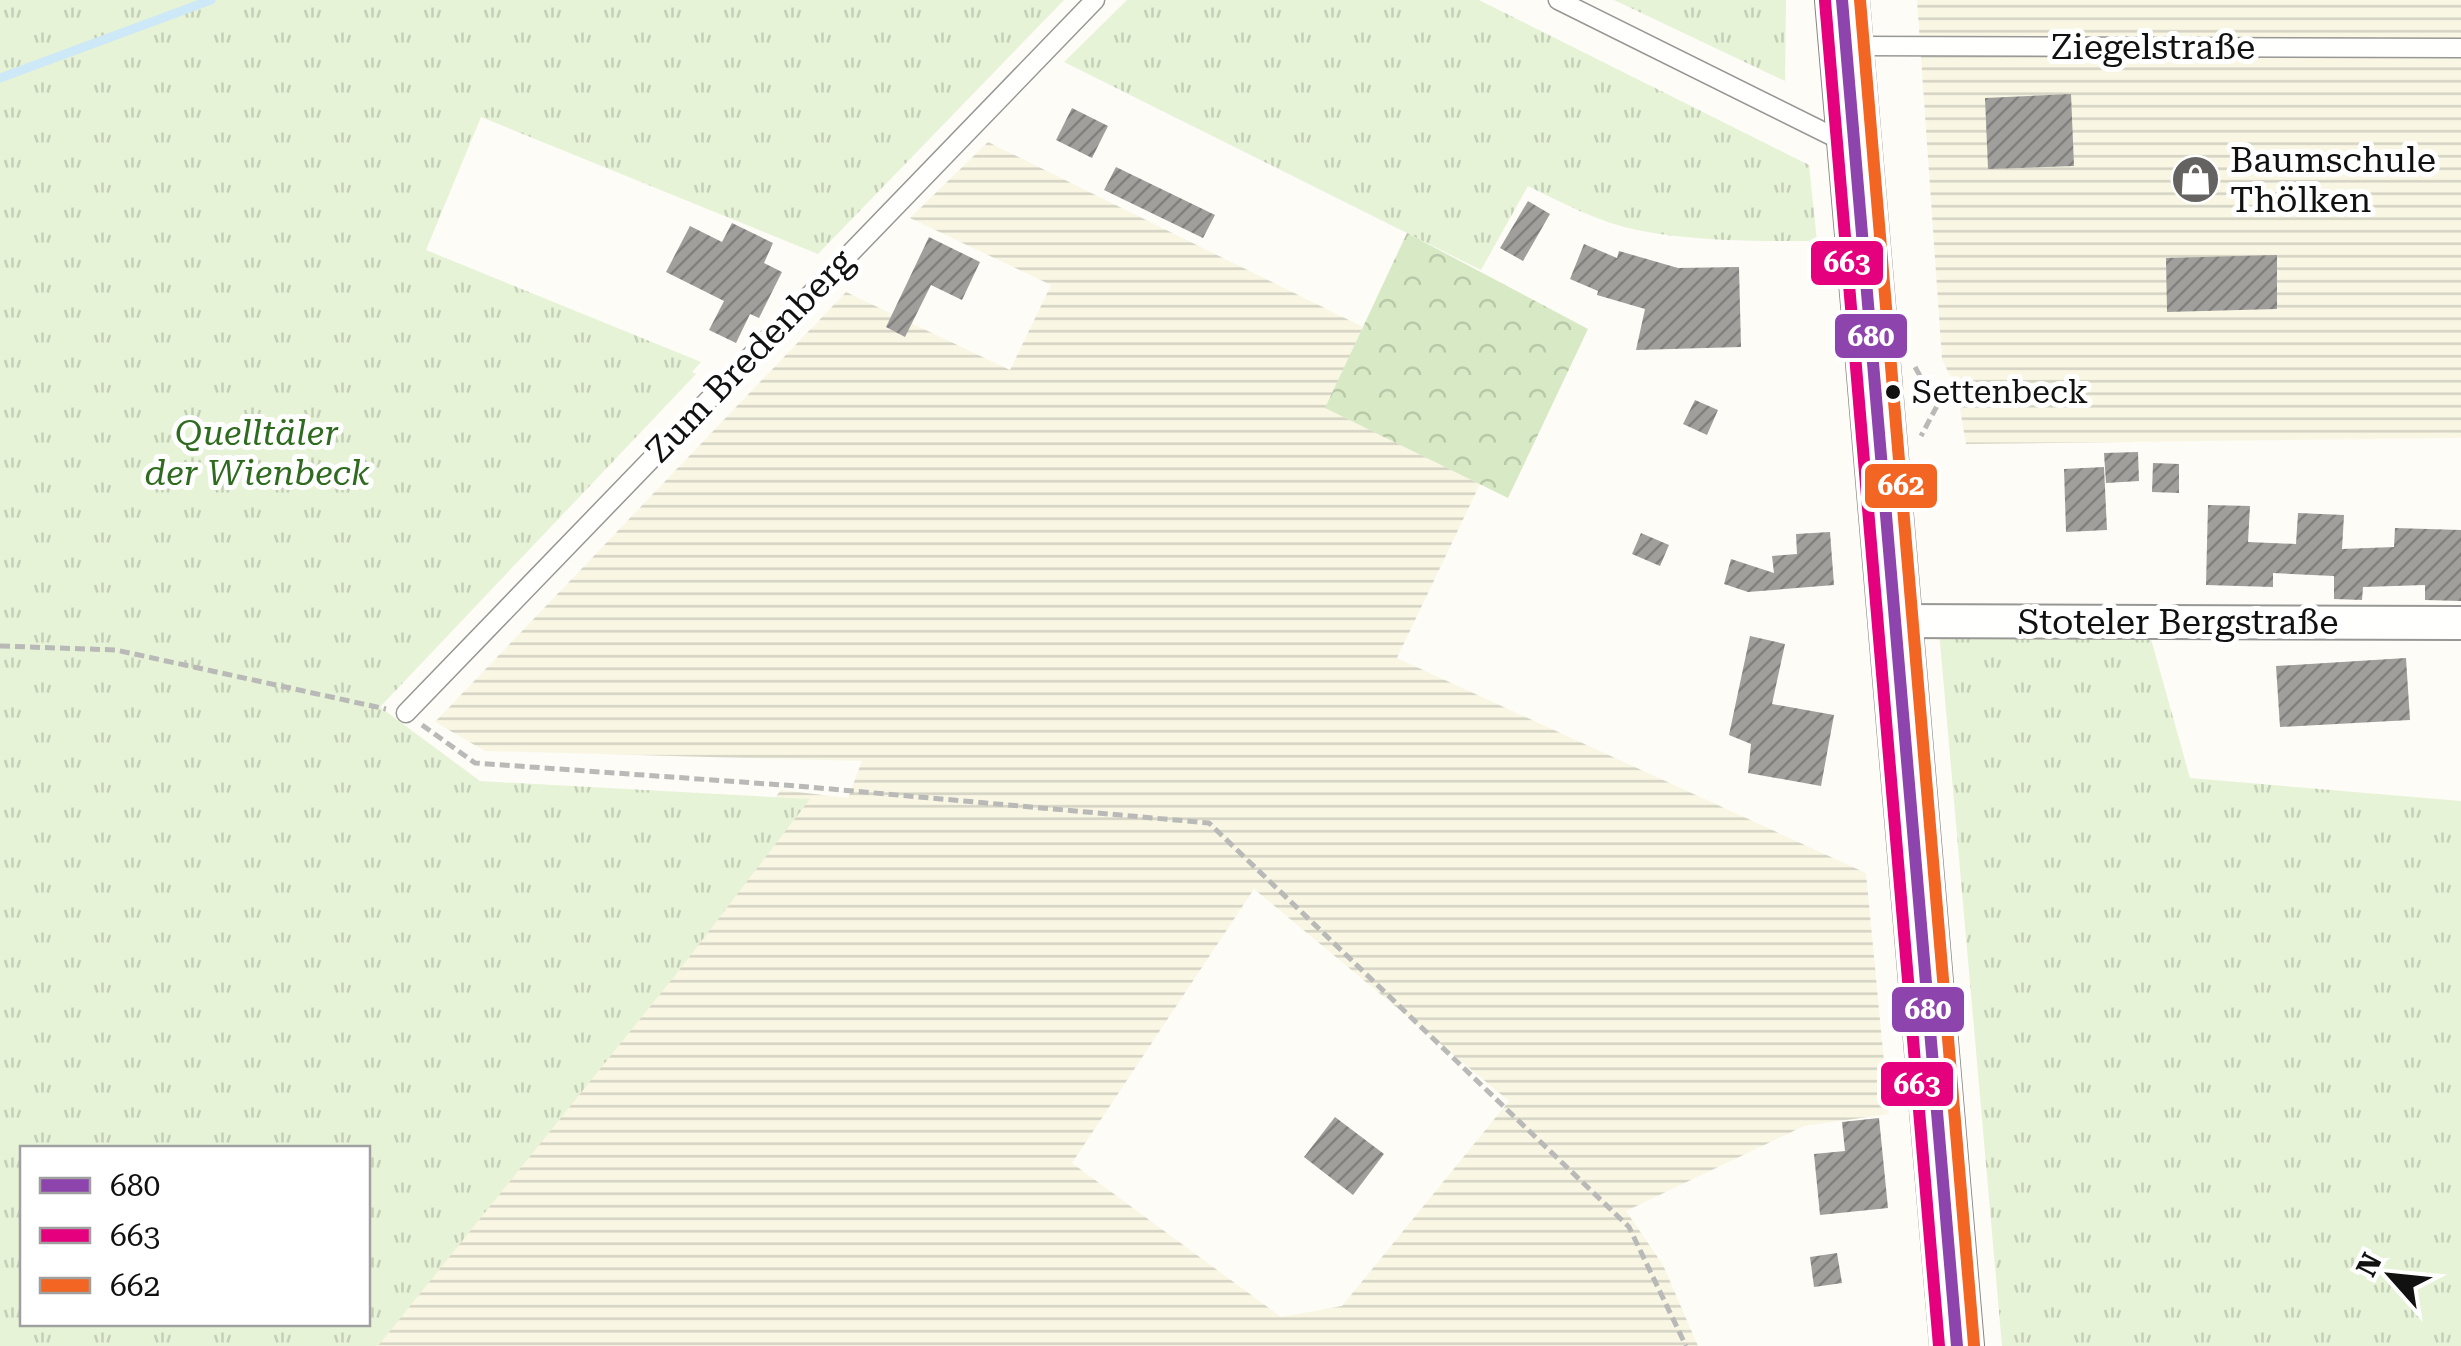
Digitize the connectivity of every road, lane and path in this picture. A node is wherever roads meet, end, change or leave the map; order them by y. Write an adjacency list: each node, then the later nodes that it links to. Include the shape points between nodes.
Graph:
1 (1095, 0): 9 (lane, Zum Bredenberg)
2 (1558, 0): 5 (lane)
3 (1844, 23): 4 (lane, Ziegelstraße); 5 (main road)
4 (2461, 48)
5 (1855, 148): 6 (main road)
6 (1895, 620): 7 (street, Stoteler Bergstraße); 11 (main road)
7 (2461, 624)
8 (0, 646): 9 (path, via 116,650)
9 (406, 713): 10 (path, via 475,764 1209,824 1629,1228)
10 (1686, 1346)
11 (1957, 1346)

